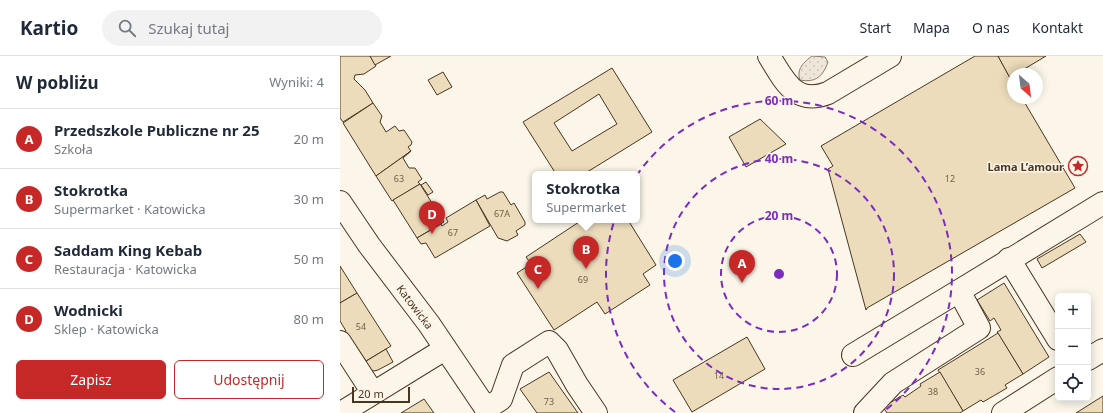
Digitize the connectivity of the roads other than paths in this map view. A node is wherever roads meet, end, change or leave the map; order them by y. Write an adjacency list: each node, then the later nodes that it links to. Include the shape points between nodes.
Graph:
1 (769, 56): 2 (street, via 793,90 817,97)
2 (890, 56)
3 (340, 202): 9 (street, Katowicka)
4 (1100, 212): 5 (street)
5 (1009, 259): 6 (street); 7 (street)
6 (959, 291): 11 (street); 17 (street, via 979,328 893,383)
7 (1055, 334)
8 (340, 342): 14 (street)
9 (445, 349): 14 (street); 15 (street, Katowicka)
10 (1103, 350): 12 (street)
11 (853, 355)
12 (1091, 357)
13 (1055, 380): 18 (street)
14 (358, 406)
15 (487, 411): 16 (street, via 501,399 513,365 549,342 557,350)
16 (596, 413)
17 (865, 413)
18 (1003, 413)

